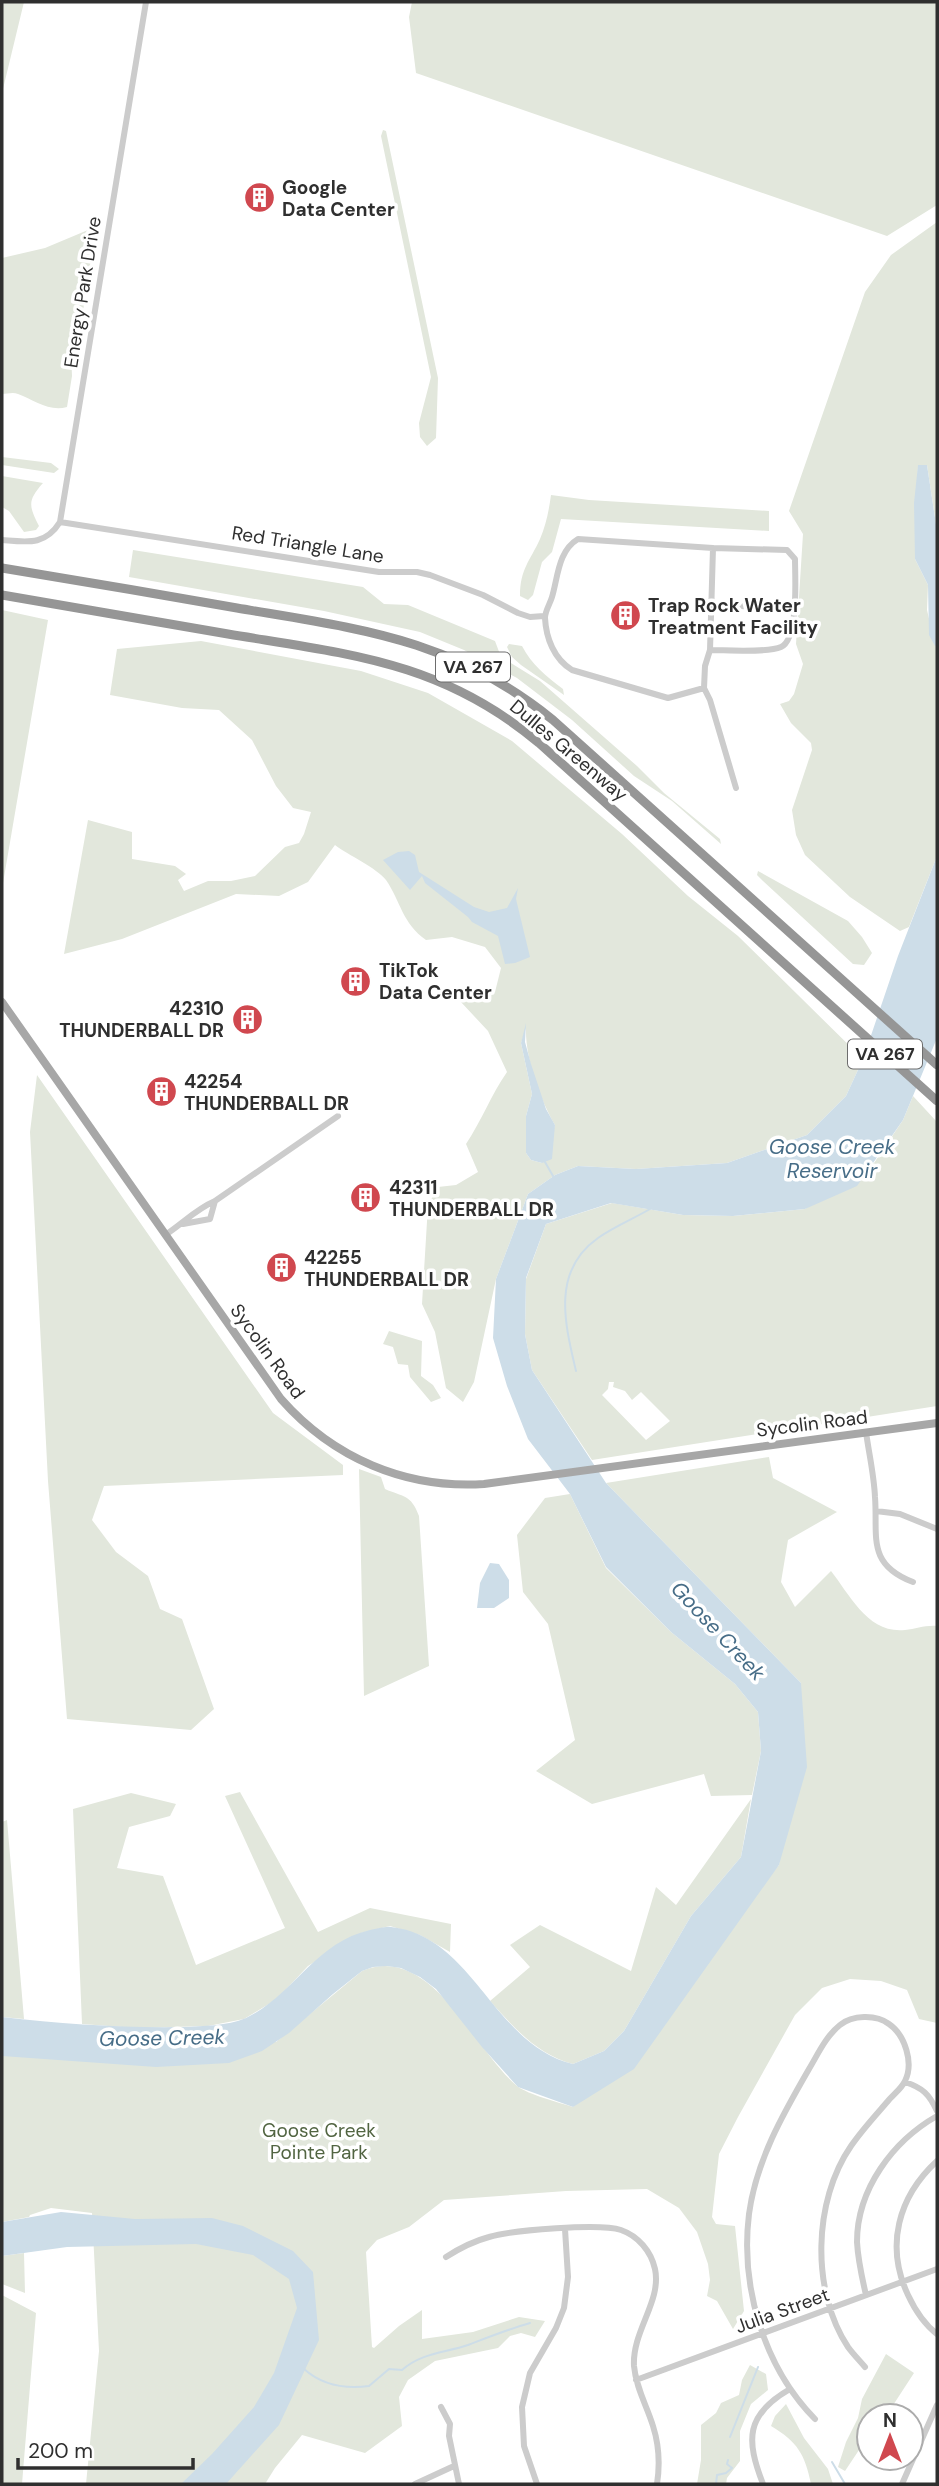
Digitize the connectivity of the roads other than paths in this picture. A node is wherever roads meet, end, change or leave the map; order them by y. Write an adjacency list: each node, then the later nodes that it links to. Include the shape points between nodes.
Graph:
1 (146, 2): 2 (street, Energy Park Drive)
2 (60, 522): 3 (street, via 44,539); 9 (street, Red Triangle Lane, via 366,570 417,572 530,617)
3 (2, 540)
4 (713, 548): 7 (street); 8 (street, via 792,553); 9 (street, via 578,539 559,564)
5 (2, 568): 14 (highway, Dulles Greenway / VA 267, via 358,629 404,640 499,681 552,720)
6 (2, 595): 15 (highway, Dulles Greenway / VA 267, via 356,656 450,685 491,707 525,731)
7 (712, 605): 8 (street); 10 (street)
8 (793, 608): 10 (street, via 791,634 782,646)
9 (544, 616): 11 (street, via 556,657 572,670 668,698)
10 (710, 650): 11 (street)
11 (704, 688): 12 (street)
12 (736, 788)
13 (2, 1002): 19 (main road, Sycolin Road)
14 (937, 1065)
15 (937, 1101)
16 (338, 1115): 17 (street)
17 (215, 1201): 18 (street); 18 (street, via 210,1219)
18 (183, 1223): 19 (street)
19 (165, 1234): 21 (main road, Sycolin Road, via 281,1399 332,1445 383,1471 434,1483 469,1485)
20 (937, 1423): 21 (main road, Sycolin Road)
21 (866, 1432): 22 (street)
22 (876, 1511): 23 (street, via 910,1517); 24 (street, via 875,1540 880,1556 896,1574)
23 (937, 1530)
24 (913, 1582)
25 (905, 2082): 26 (street, via 928,2093); 33 (street, via 867,2123 834,2175 821,2238); 34 (street, via 909,2068 901,2036 875,2017 841,2024 802,2082 768,2145 749,2215 749,2280)
26 (937, 2113): 32 (street, via 886,2160 862,2208 857,2242)
27 (937, 2161): 31 (street, via 902,2208 895,2250)
28 (565, 2229): 29 (street, via 488,2237); 37 (street, via 603,2226 623,2230 640,2242 651,2259 655,2289 635,2344); 46 (street, via 568,2277 564,2308 530,2374 522,2407 524,2446)
29 (446, 2257)
30 (937, 2269): 31 (street, Julia Street)
31 (902, 2282): 32 (street, Julia Street); 35 (street, via 921,2318)
32 (866, 2295): 33 (street, Julia Street)
33 (831, 2309): 34 (street, Julia Street); 36 (street, via 848,2347)
34 (763, 2334): 37 (street, Julia Street); 38 (street)
35 (937, 2334)
36 (865, 2367)
37 (636, 2380): 47 (street, via 656,2436)
38 (790, 2389): 41 (street); 48 (street, via 769,2402 753,2427 752,2448)
39 (937, 2405): 42 (street)
40 (441, 2407): 43 (street, via 450,2424)
41 (815, 2419)
42 (934, 2419): 49 (street)
43 (454, 2466): 44 (street); 45 (street)
44 (415, 2484)
45 (459, 2484)
46 (537, 2484)
47 (657, 2484)
48 (763, 2484)
49 (902, 2484)

